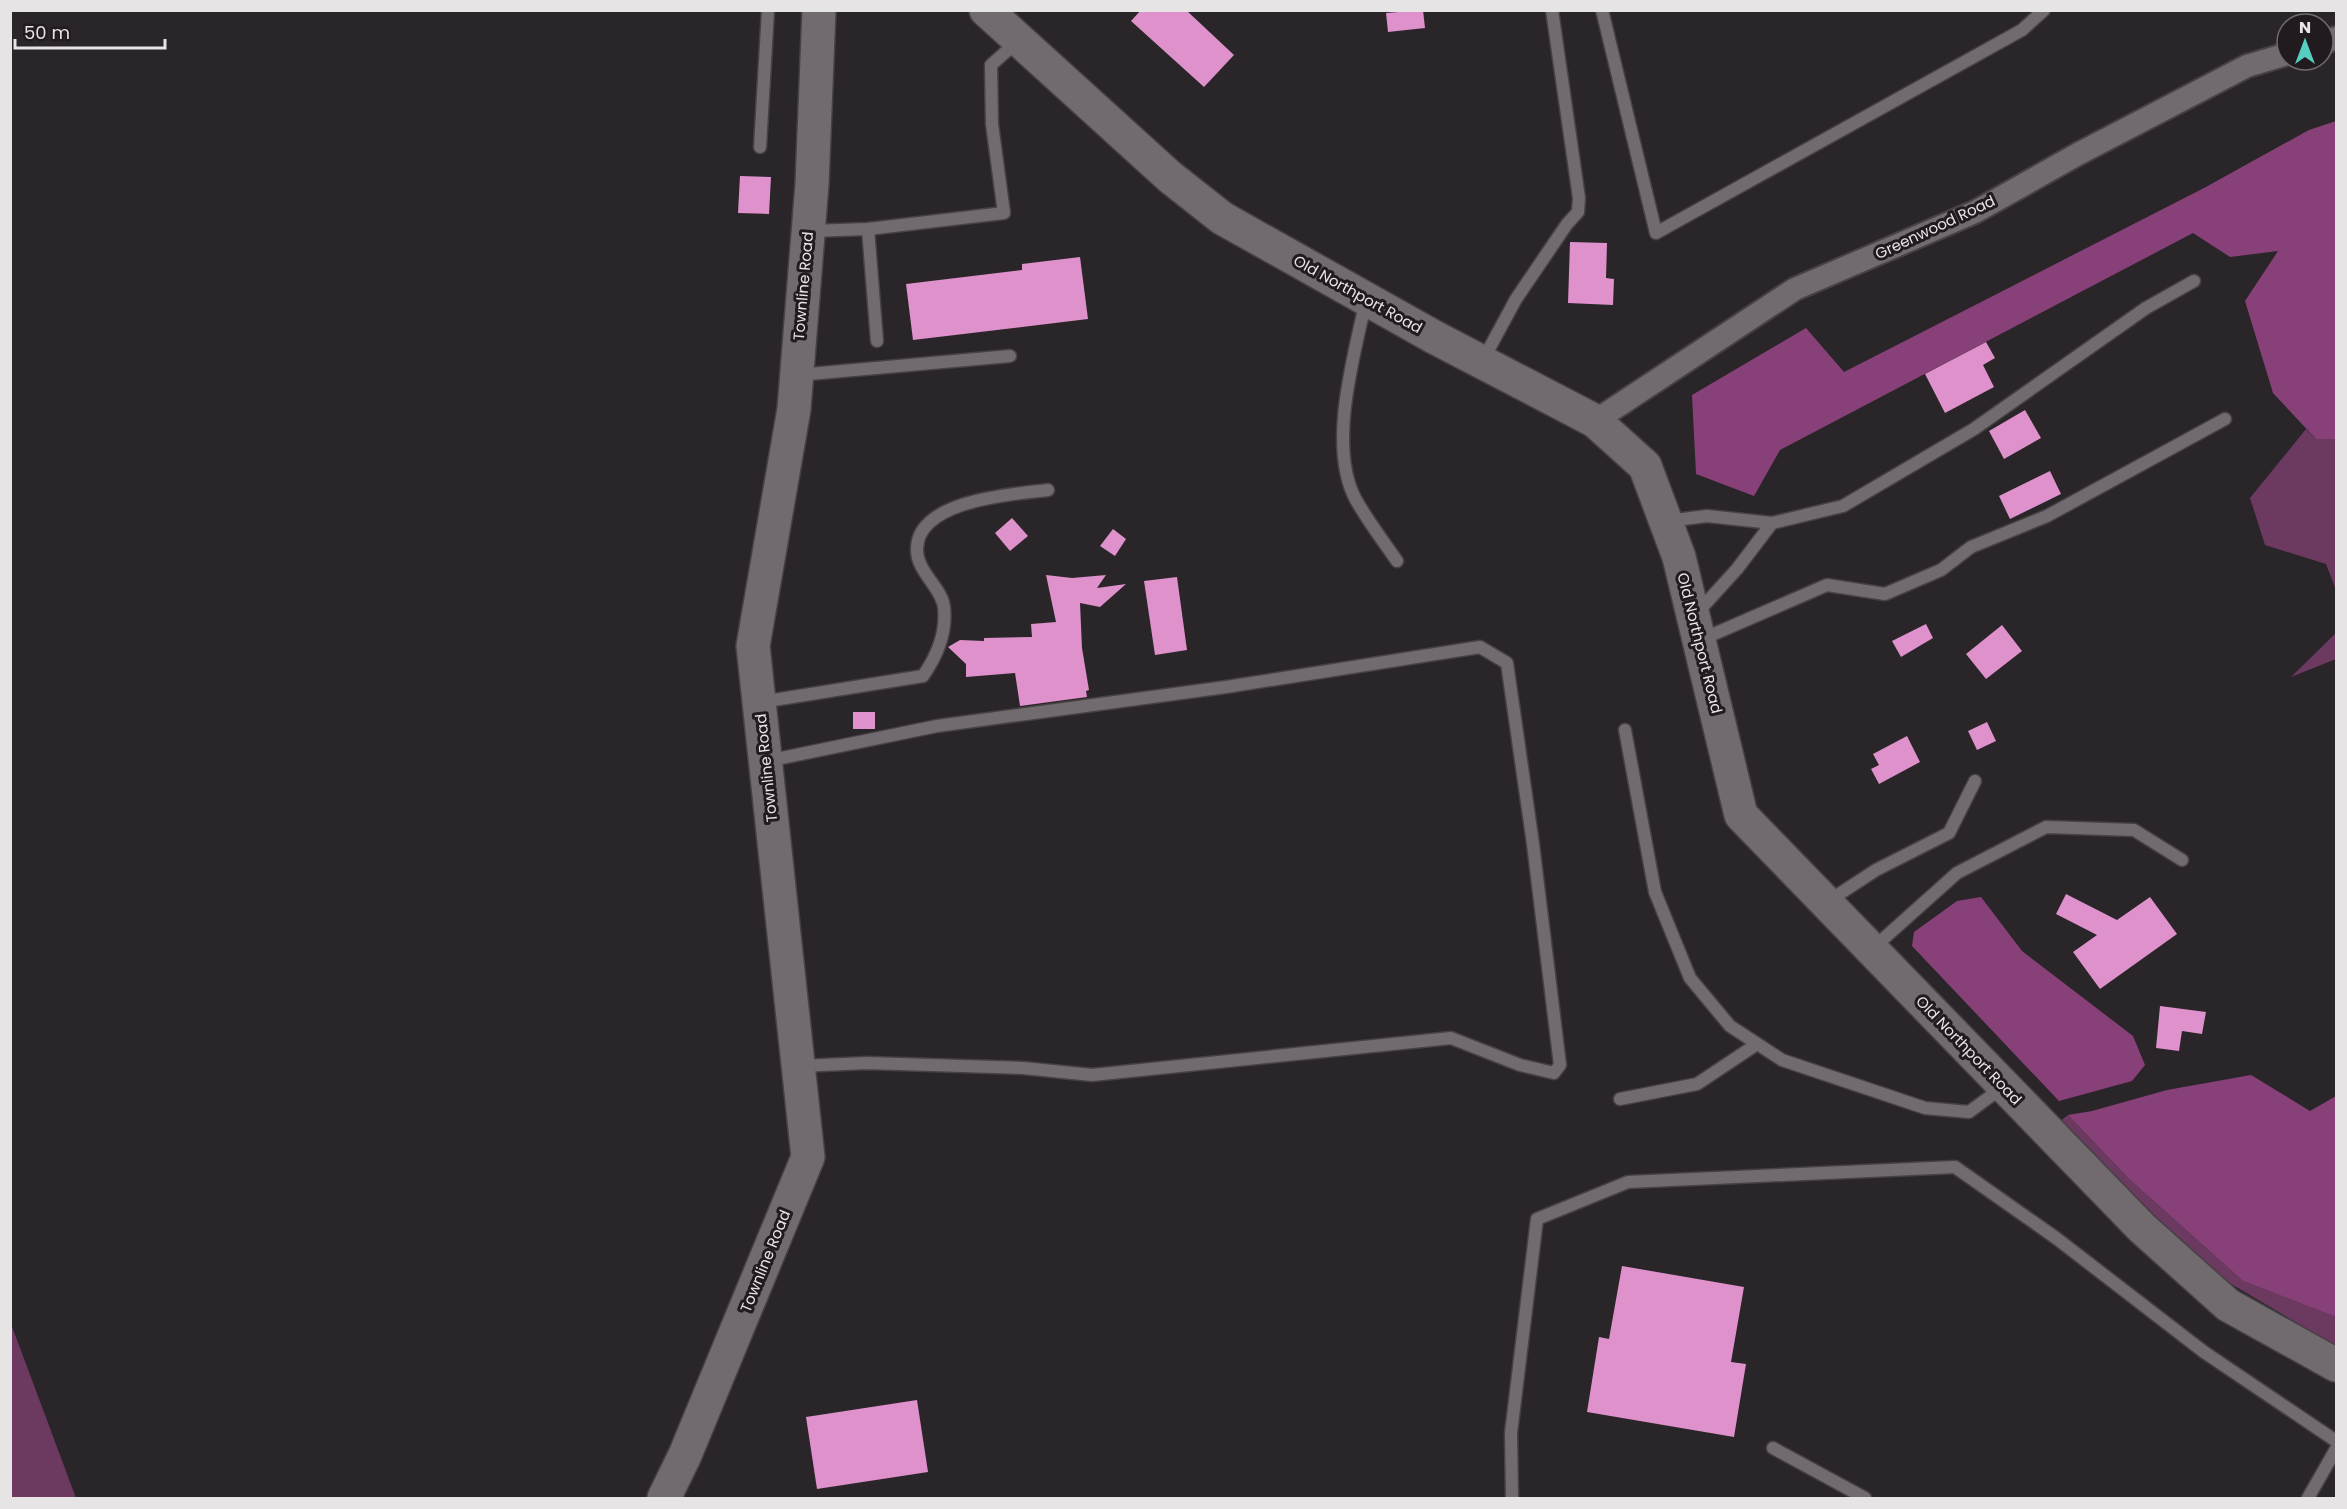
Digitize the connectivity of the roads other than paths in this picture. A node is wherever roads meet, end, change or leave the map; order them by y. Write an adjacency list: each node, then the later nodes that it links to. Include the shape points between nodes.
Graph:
1 (768, 10): 9 (lane)
2 (819, 10): 11 (main road, Townline Road)
3 (986, 10): 7 (main road, Old Northport Road)
4 (1552, 10): 16 (lane, via 1578,212 1516,299)
5 (1602, 10): 6 (lane, via 1656,232 2022,30)
6 (2044, 10)
7 (1019, 41): 10 (lane, via 991,65 992,124 1004,213); 13 (main road, Old Northport Road, via 1170,177 1222,218)
8 (2275, 58): 19 (street, Greenwood Road, via 2247,66 1976,212 1796,289)
9 (760, 147)
10 (868, 229): 11 (lane); 14 (lane)
11 (808, 231): 17 (main road, Townline Road)
12 (2194, 281): 22 (lane, via 2146,308 1974,429 1843,506)
13 (1367, 299): 16 (main road, Old Northport Road); 23 (lane, via 1348,384 1343,453 1355,498)
14 (878, 341)
15 (1010, 356): 17 (lane)
16 (1483, 361): 19 (main road, Old Northport Road)
17 (796, 375): 25 (main road, Townline Road, via 794,408 753,646)
18 (2224, 419): 24 (lane, via 2047,516 1971,547 1941,570 1885,594 1827,585)
19 (1595, 421): 21 (main road, Old Northport Road, via 1645,466)
20 (1048, 490): 25 (lane, via 962,505 923,529 916,550 944,605 943,636 934,661 923,676)
21 (1666, 522): 22 (lane, via 1707,516); 24 (main road, Old Northport Road)
22 (1772, 523): 24 (lane)
23 (1397, 561)
24 (1696, 628): 30 (main road, Old Northport Road, via 1741,815)
25 (759, 702): 27 (main road, Townline Road)
26 (1625, 730): 32 (lane, via 1655,891 1690,978 1730,1026)
27 (766, 761): 33 (main road, Townline Road); 33 (lane, via 937,726 1226,687 1480,647 1507,663 1560,1065 1554,1073 1520,1065 1451,1038 1092,1075 1023,1068 867,1063)
28 (1975, 781): 30 (lane, via 1949,833 1876,870)
29 (2182, 860): 31 (lane, via 2134,830 2046,827 1957,873)
30 (1826, 903): 31 (main road, Old Northport Road)
31 (1871, 949): 34 (main road, Old Northport Road)
32 (1757, 1044): 34 (lane, via 1782,1060 1925,1108 1969,1112); 35 (lane, via 1697,1084)
33 (798, 1066): 40 (main road, Townline Road, via 808,1157 686,1455)
34 (2004, 1086): 36 (main road, Old Northport Road, via 2142,1228 2228,1305)
35 (1620, 1099)
36 (2337, 1365)
37 (2337, 1441): 41 (lane, via 2204,1352 2056,1238 1955,1167 1628,1182 1537,1219 1511,1433)
38 (1773, 1448): 42 (lane)
39 (2337, 1449): 43 (lane)
40 (664, 1498)
41 (1512, 1498)
42 (1865, 1498)
43 (2308, 1498)

